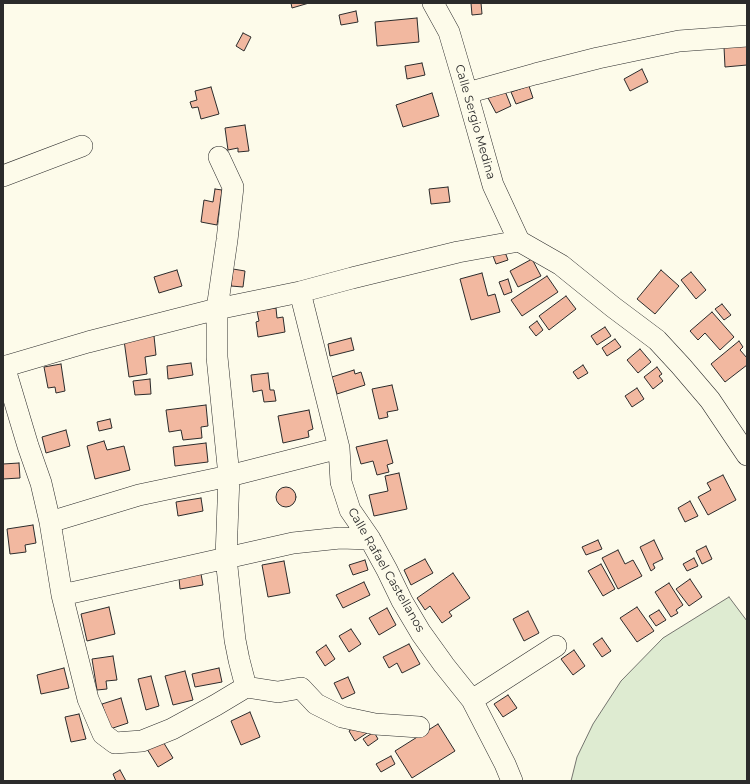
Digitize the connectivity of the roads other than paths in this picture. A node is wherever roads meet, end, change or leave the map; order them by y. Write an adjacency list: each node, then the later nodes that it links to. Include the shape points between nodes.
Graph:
1 (433, 3): 3 (street, Calle Sergio Medina, via 449,32)
2 (747, 36): 3 (street, via 671,42 598,58)
3 (468, 93): 7 (street, Calle Sergio Medina, via 493,185)
4 (82, 146): 6 (street)
5 (220, 157): 9 (street, via 233,187)
6 (3, 176)
7 (519, 241): 8 (street, via 458,252); 12 (street, via 561,265 657,340 710,400)
8 (300, 292): 9 (street); 11 (street, Calle Rafael Castellanos)
9 (217, 309): 10 (street); 13 (street, via 217,357)
10 (4, 366): 14 (street, via 41,483)
11 (339, 448): 13 (street); 15 (street, Calle Rafael Castellanos, via 340,482 350,510)
12 (747, 455)
13 (229, 476): 14 (street, via 139,495); 16 (street)
14 (50, 522): 17 (street)
15 (370, 539): 16 (street, via 340,538 293,543); 20 (street, Calle Rafael Castellanos, via 421,633)
16 (226, 558): 17 (street); 19 (street, via 238,660)
17 (62, 595): 19 (street, via 88,699 103,734 115,743 142,741 172,729)
18 (556, 646): 20 (street)
19 (246, 687): 21 (street, via 278,692 301,688 316,704 342,717 375,724)
20 (472, 700): 22 (street, Calle Rafael Castellanos)
21 (419, 726)
22 (512, 781)

